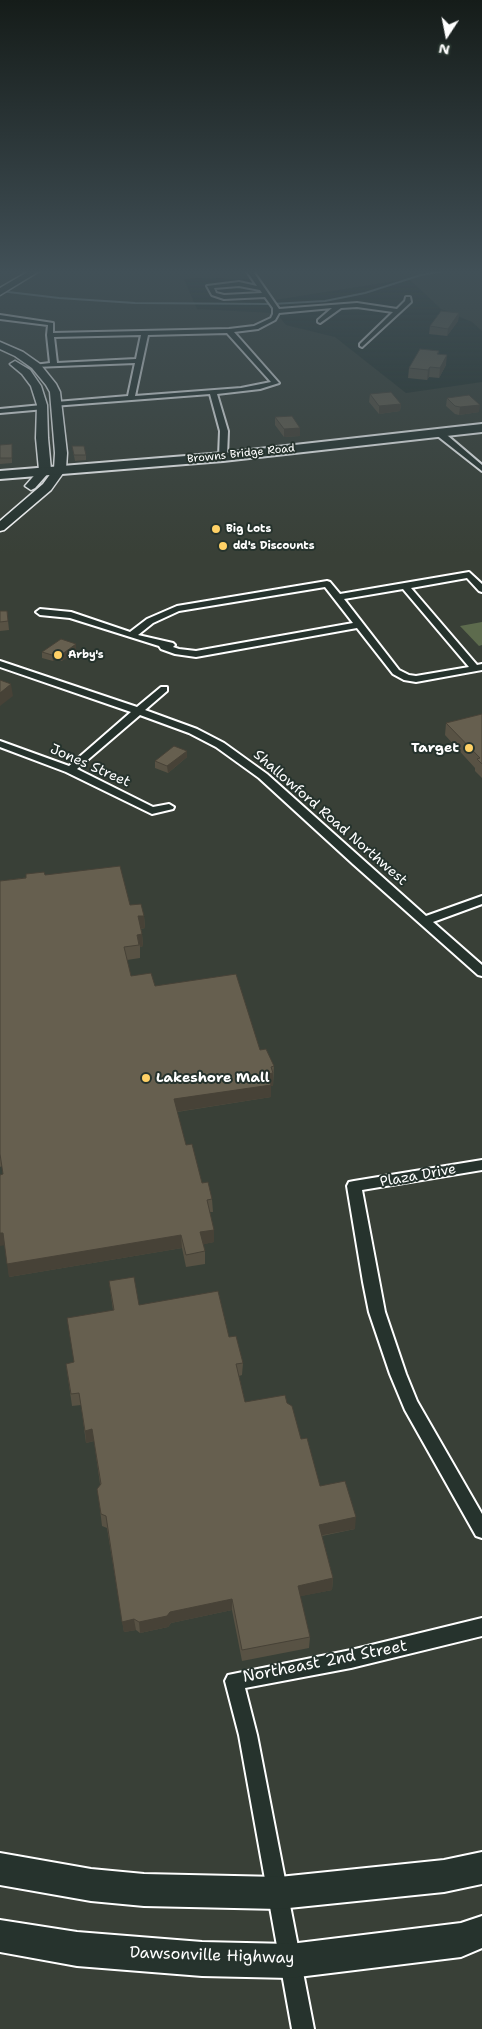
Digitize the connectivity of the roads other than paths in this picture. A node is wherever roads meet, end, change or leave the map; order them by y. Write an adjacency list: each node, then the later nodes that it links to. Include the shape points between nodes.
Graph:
1 (16, 365): 10 (main road, via 31,378)
2 (54, 365): 3 (street); 6 (street)
3 (61, 365)
4 (137, 365): 8 (street)
5 (259, 365): 7 (street, via 276,383 251,389)
6 (36, 366): 9 (main road, via 51,384)
7 (213, 391): 8 (street); 14 (street, via 224,431)
8 (131, 399): 9 (street)
9 (56, 404): 15 (main road)
10 (42, 407): 11 (street); 17 (main road)
11 (0, 410)
12 (482, 428): 13 (main road, Browns Bridge Road)
13 (438, 432): 14 (main road, Browns Bridge Road); 16 (street)
14 (223, 456): 15 (main road, Browns Bridge Road)
15 (60, 469): 17 (main road, Browns Bridge Road); 21 (main road, via 47,487)
16 (482, 469)
17 (45, 470): 18 (main road, Browns Bridge Road); 19 (main road)
18 (2, 474): 19 (main road, via 22,478)
19 (31, 486): 20 (main road)
20 (19, 494)
21 (0, 527)
22 (482, 573): 23 (street)
23 (469, 575): 24 (street); 25 (street)
24 (405, 586): 26 (street); 31 (street)
25 (482, 589)
26 (338, 597): 28 (street); 29 (street, via 327,584 177,608 158,618 157,623 147,627 143,634)
27 (40, 612): 29 (street, via 71,615)
28 (359, 625): 29 (street, via 196,654 164,647); 31 (street, via 396,672 407,678)
29 (134, 635)
30 (0, 664): 33 (street, Shallowford Road Northwest)
31 (479, 668)
32 (164, 689): 33 (street)
33 (140, 711): 35 (street); 38 (street, Shallowford Road Northwest, via 193,731 241,759)
34 (0, 744): 35 (street, Jones Street)
35 (70, 770): 36 (street, Jones Street, via 152,811)
36 (169, 808)
37 (482, 900): 38 (street)
38 (425, 921): 39 (street, Shallowford Road Northwest)
39 (482, 972)
40 (482, 1165): 41 (street, Plaza Drive, via 354,1186 370,1282 398,1374 411,1405)
41 (482, 1530)
42 (482, 1627): 45 (street, Northeast 2nd Street, via 351,1659 234,1681)
43 (482, 1868): 45 (main road, via 444,1876)
44 (0, 1869): 45 (main road, via 135,1889)
45 (279, 1893): 48 (street)
46 (482, 1932): 48 (main road, Dawsonville Highway, via 461,1940)
47 (0, 1936): 48 (main road, Dawsonville Highway, via 76,1950 202,1959)
48 (290, 1961): 49 (street)
49 (303, 2029)

